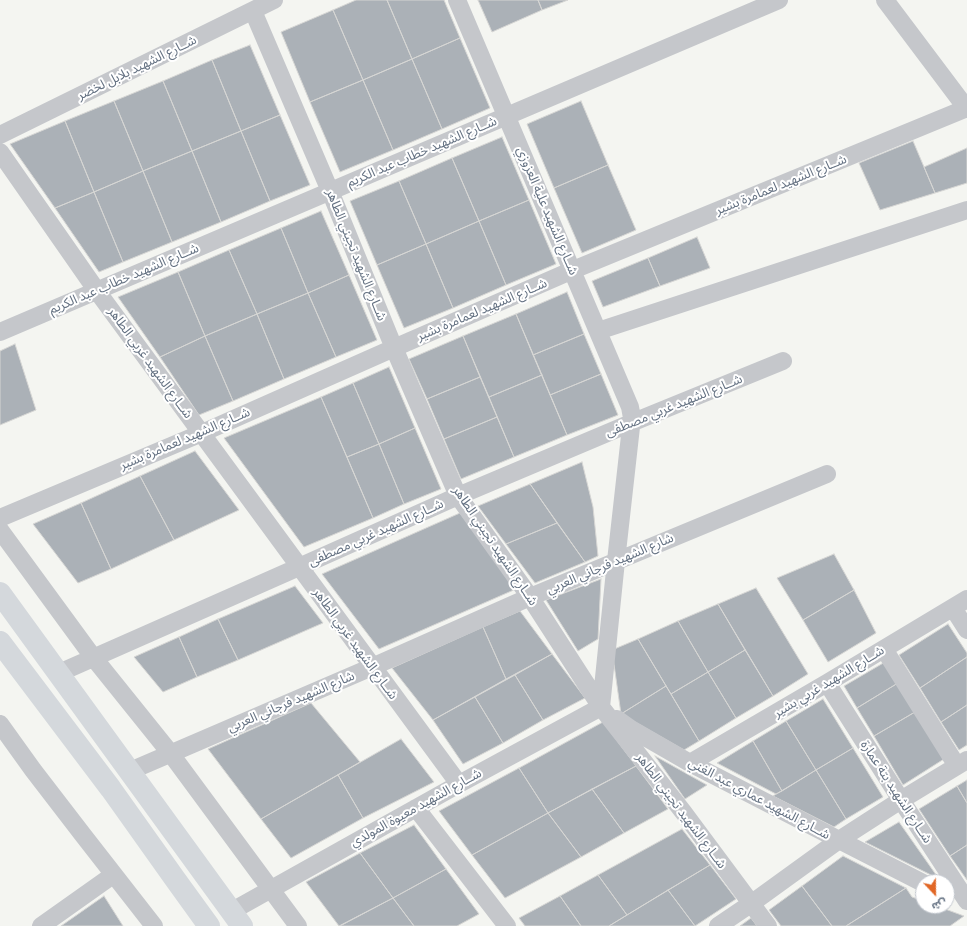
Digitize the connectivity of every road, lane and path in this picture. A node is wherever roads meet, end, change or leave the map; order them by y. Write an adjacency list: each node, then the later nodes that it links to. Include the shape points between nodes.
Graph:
1 (274, 0): 5 (street, شــارع الشهيد بلابل لخضر)
2 (457, 0): 7 (street, شــارع الشهيد علية العزوزي)
3 (779, 0): 7 (street, شــارع الشهيد خطاب عبد الكريم)
4 (885, 0): 6 (street)
5 (253, 11): 8 (street, شــارع الشهيد بلابل لخضر); 10 (street, شــارع الشهيد تجيني الطاهر)
6 (967, 109): 12 (street, شــارع الشهيد لعمامرة بشير)
7 (506, 116): 10 (street, شــارع الشهيد خطاب عبد الكريم); 12 (street, شــارع الشهيد علية العزوزي)
8 (0, 135)
9 (0, 152): 13 (street, شــارع الشهيد غربي الطاهر)
10 (330, 191): 13 (street, شــارع الشهيد خطاب عبد الكريم); 16 (street, شــارع الشهيد تجيني الطاهر)
11 (967, 210): 14 (street)
12 (573, 270): 14 (street, شــارع الشهيد علية العزوزي); 16 (street, شــارع الشهيد لعمامرة بشير)
13 (97, 291): 15 (street, شــارع الشهيد خطاب عبد الكريم); 19 (street, شــارع الشهيد غربي الطاهر)
14 (598, 331): 18 (street, شــارع الشهيد علية العزوزي, via 630,407)
15 (0, 332)
16 (394, 348): 19 (street, شــارع الشهيد لعمامرة بشير); 21 (street, شــارع الشهيد تجيني الطاهر)
17 (783, 361): 18 (street, شــارع الشهيد غربي مصطفى)
18 (631, 423): 21 (street, شــارع الشهيد غربي مصطفى); 24 (street, شــارع الشهيد علية العزوزي)
19 (202, 433): 22 (street, شــارع الشهيد لعمامرة بشير); 25 (street, شــارع الشهيد غربي الطاهر)
20 (827, 474): 24 (street, شارع الشهيد فرجاني العربي)
21 (458, 496): 25 (street, شــارع الشهيد غربي مصطفى); 27 (street, شــارع الشهيد تجيني الطاهر)
22 (0, 518)
23 (0, 530): 32 (street)
24 (616, 562): 27 (street, شارع الشهيد فرجاني العربي); 36 (street, شــارع الشهيد علية العزوزي)
25 (299, 568): 32 (street, شــارع الشهيد غربي مصطفى); 33 (street, شــارع الشهيد غربي الطاهر)
26 (0, 593): 34 (highway)
27 (530, 597): 33 (street, شارع الشهيد فرجاني العربي); 36 (street, شــارع الشهيد تجيني الطاهر)
28 (960, 604): 29 (street); 31 (street, شــارع الشهيد غربي بشير)
29 (967, 630)
30 (0, 642): 56 (highway, via 111,789)
31 (884, 649): 35 (street, شــارع الشهيد غربي بشير); 40 (street)
32 (93, 657): 34 (street, شــارع الشهيد غربي مصطفى); 38 (street)
33 (372, 667): 38 (street, شارع الشهيد فرجاني العربي); 42 (street, شــارع الشهيد غربي الطاهر)
34 (59, 673): 41 (highway)
35 (827, 683): 39 (street, شــارع الشهيد غربي بشير); 43 (street, شــارع الشهيد بتة عمارة)
36 (601, 707): 39 (street, شــارع الشهيد عماري عبد الغني, via 631,729); 42 (street, شــارع الشهيد معيوة المولدي); 51 (street, شــارع الشهيد تجيني الطاهر)
37 (0, 724): 46 (street)
38 (171, 754): 41 (street, شارع الشهيد فرجاني العربي); 48 (street)
39 (690, 763): 45 (street, شــارع الشهيد عماري عبد الغني)
40 (962, 763): 43 (street)
41 (130, 771): 53 (highway)
42 (458, 784): 44 (street, شــارع الشهيد معيوة المولدي)
43 (901, 800): 45 (street); 50 (street, شــارع الشهيد بتة عمارة)
44 (416, 808): 48 (street, شــارع الشهيد معيوة المولدي); 58 (street)
45 (839, 840): 47 (street, شــارع الشهيد عماري عبد الغني); 51 (street)
46 (113, 875): 54 (street); 55 (street)
47 (915, 879)
48 (271, 889): 53 (street, شــارع الشهيد معيوة المولدي); 57 (street)
49 (955, 899): 52 (street)
50 (967, 901)
51 (752, 903): 59 (street); 60 (street, شــارع الشهيد تجيني الطاهر)
52 (967, 905)
53 (237, 919)
54 (41, 926)
55 (154, 926)
56 (209, 926)
57 (298, 926)
58 (506, 926)
59 (718, 926)
60 (768, 926)

